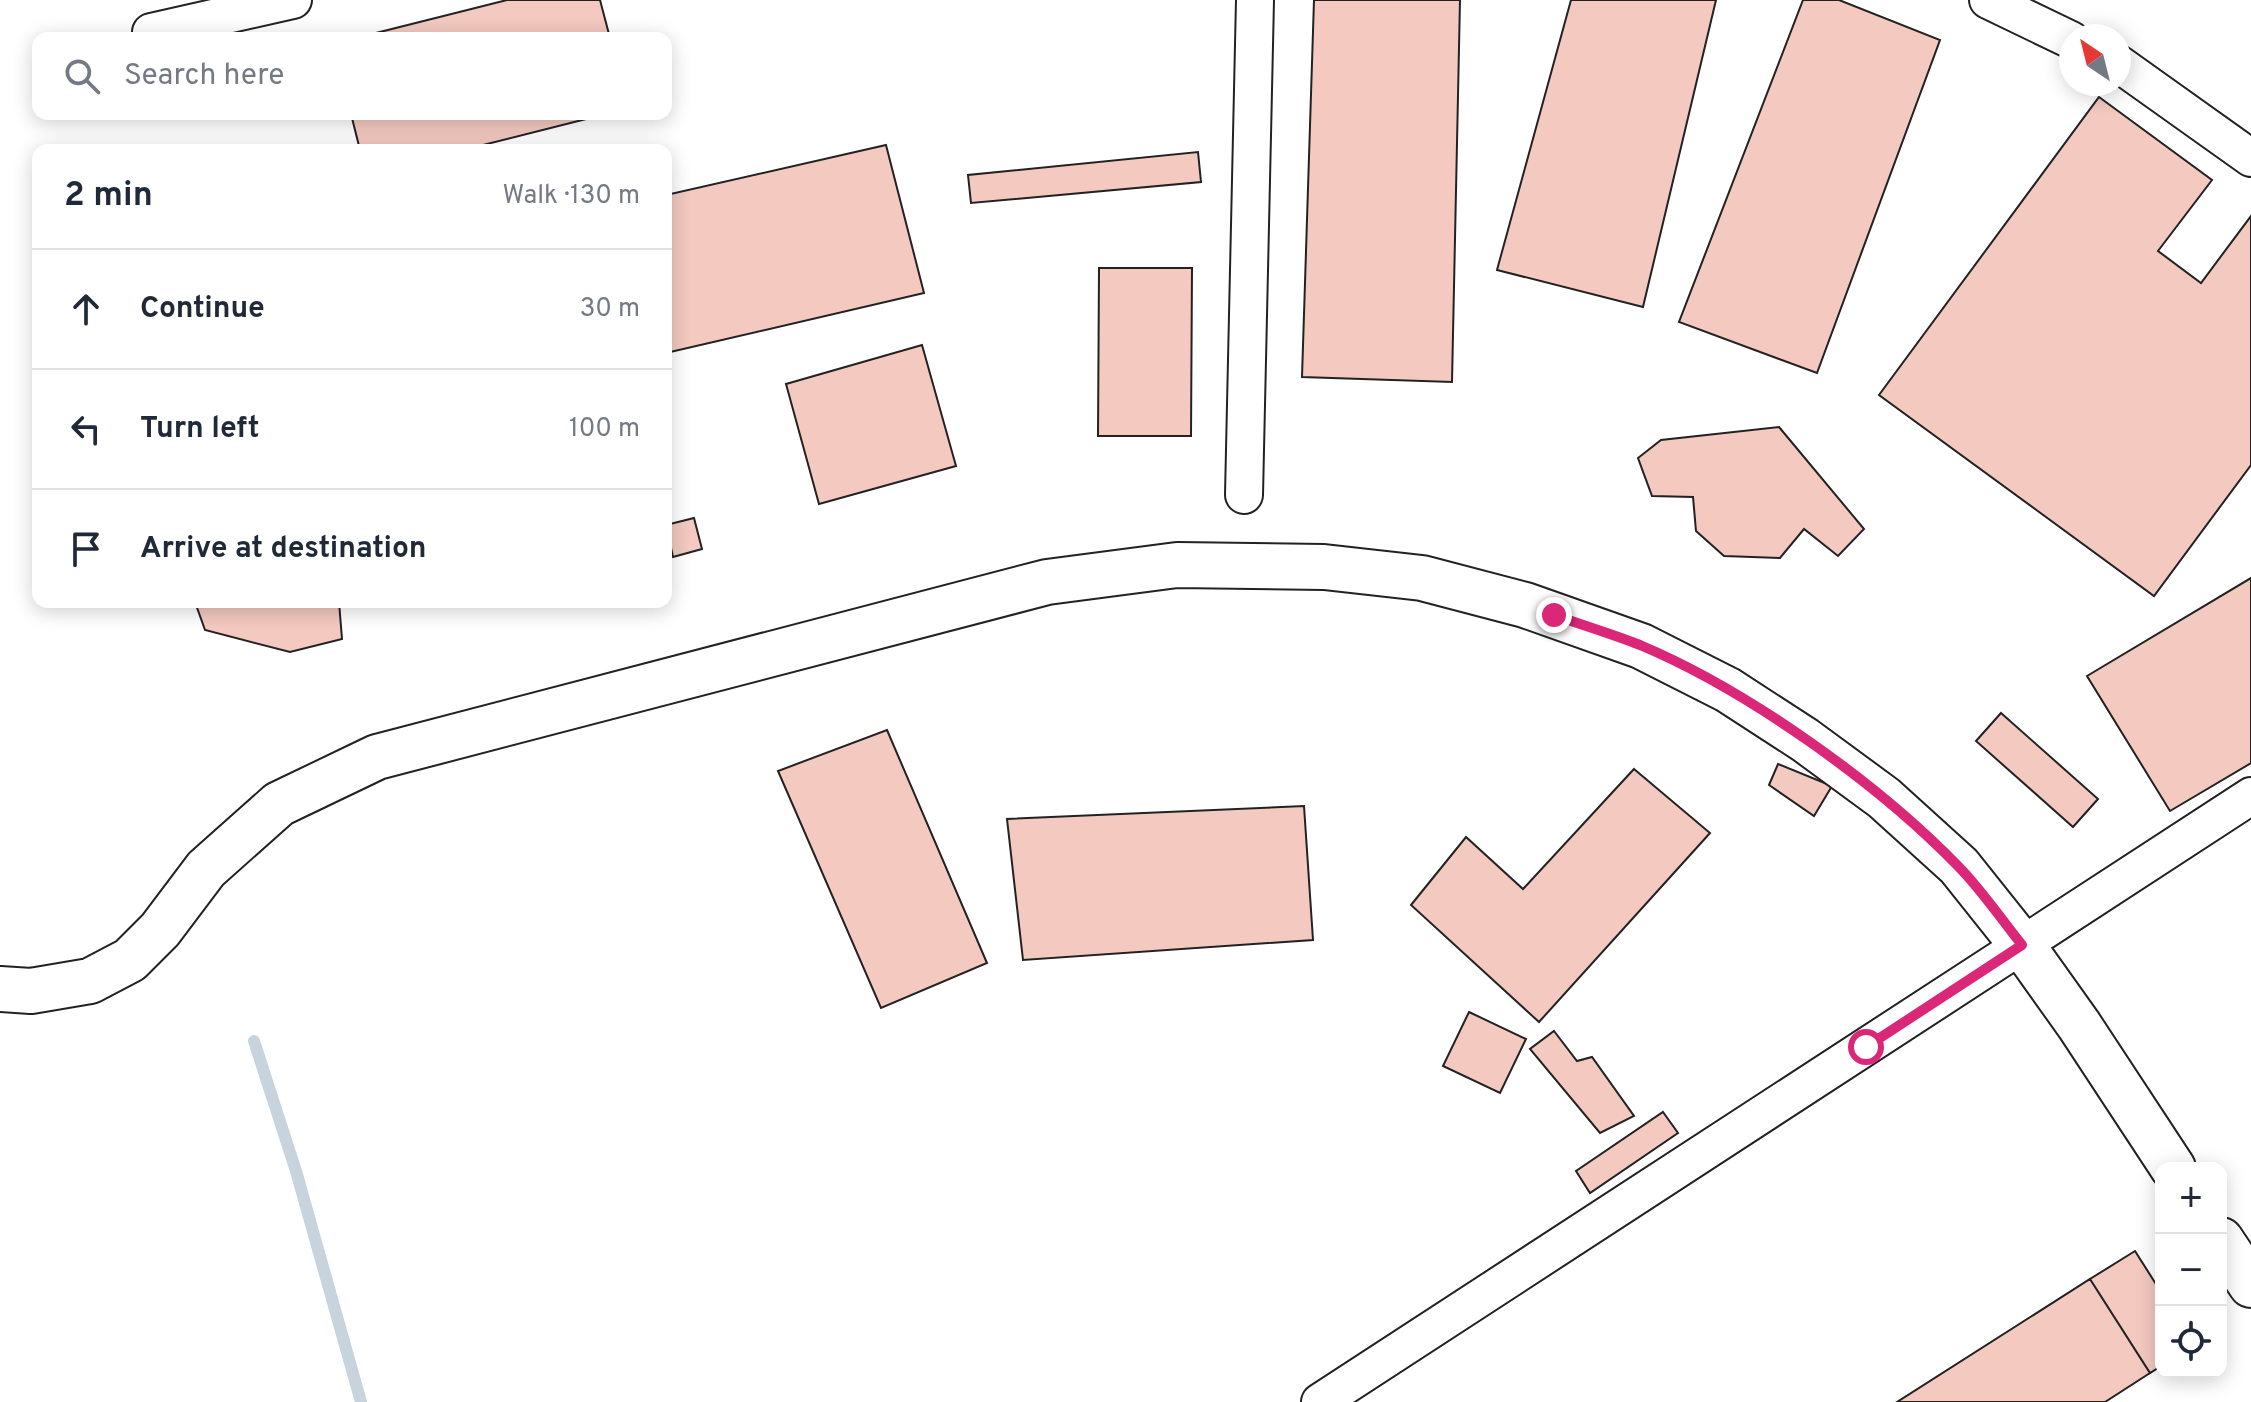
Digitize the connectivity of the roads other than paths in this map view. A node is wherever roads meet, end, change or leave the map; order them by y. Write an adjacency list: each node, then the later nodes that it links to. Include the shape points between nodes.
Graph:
1 (293, 0): 4 (street)
2 (1255, 0): 8 (street)
3 (1988, 0): 5 (street)
4 (151, 32)
5 (2059, 34)
6 (2131, 73): 7 (street)
7 (2251, 158)
8 (1244, 495)
9 (2251, 796): 10 (street)
10 (2022, 945): 11 (street, via 1959,866 1884,798 1728,690 1641,646 1525,605 1422,578 1324,567 1177,565 1047,582 377,757 279,804 206,869 130,960 90,981 31,991); 12 (street); 15 (street)
11 (0, 989)
12 (2169, 1162)
13 (2227, 1249): 14 (street)
14 (2251, 1285)
15 (1320, 1402)

